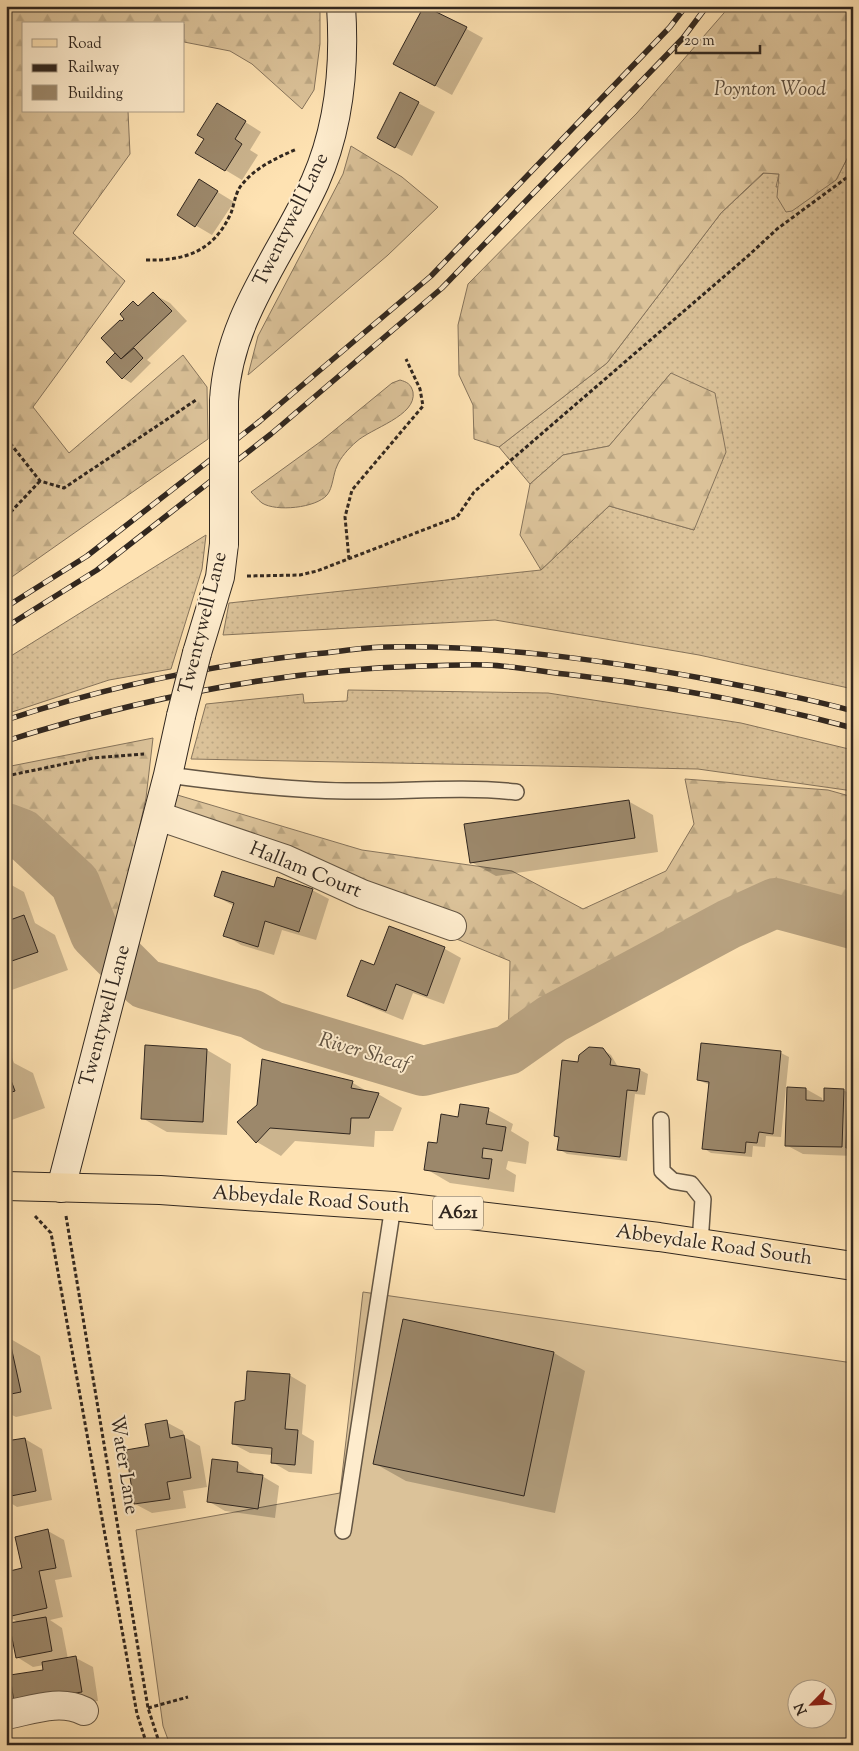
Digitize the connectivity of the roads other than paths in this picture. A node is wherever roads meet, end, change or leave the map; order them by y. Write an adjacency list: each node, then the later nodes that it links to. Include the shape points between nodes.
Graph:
1 (341, 6): 2 (street, Twentywell Lane, bridge, via 340,72 330,138 315,183 243,320 229,362 224,395 224,544 220,577 197,653)
2 (170, 764): 3 (lane, via 240,785 345,791 488,789); 4 (street, Twentywell Lane)
3 (516, 792)
4 (158, 816): 5 (street, Hallam Court, via 285,859 362,894); 8 (street, Twentywell Lane)
5 (452, 926)
6 (662, 1120): 10 (lane, via 662,1171 673,1181 691,1184 703,1200)
7 (8, 1186): 8 (main road, Abbeydale Road South / A621)
8 (61, 1188): 9 (main road, Abbeydale Road South / A621, via 160,1190)
9 (393, 1206): 10 (main road, Abbeydale Road South / A621); 12 (lane)
10 (700, 1243): 11 (main road, Abbeydale Road South / A621)
11 (853, 1266)
12 (343, 1531)
13 (84, 1711): 14 (street, via 71,1705)
14 (6, 1715)

